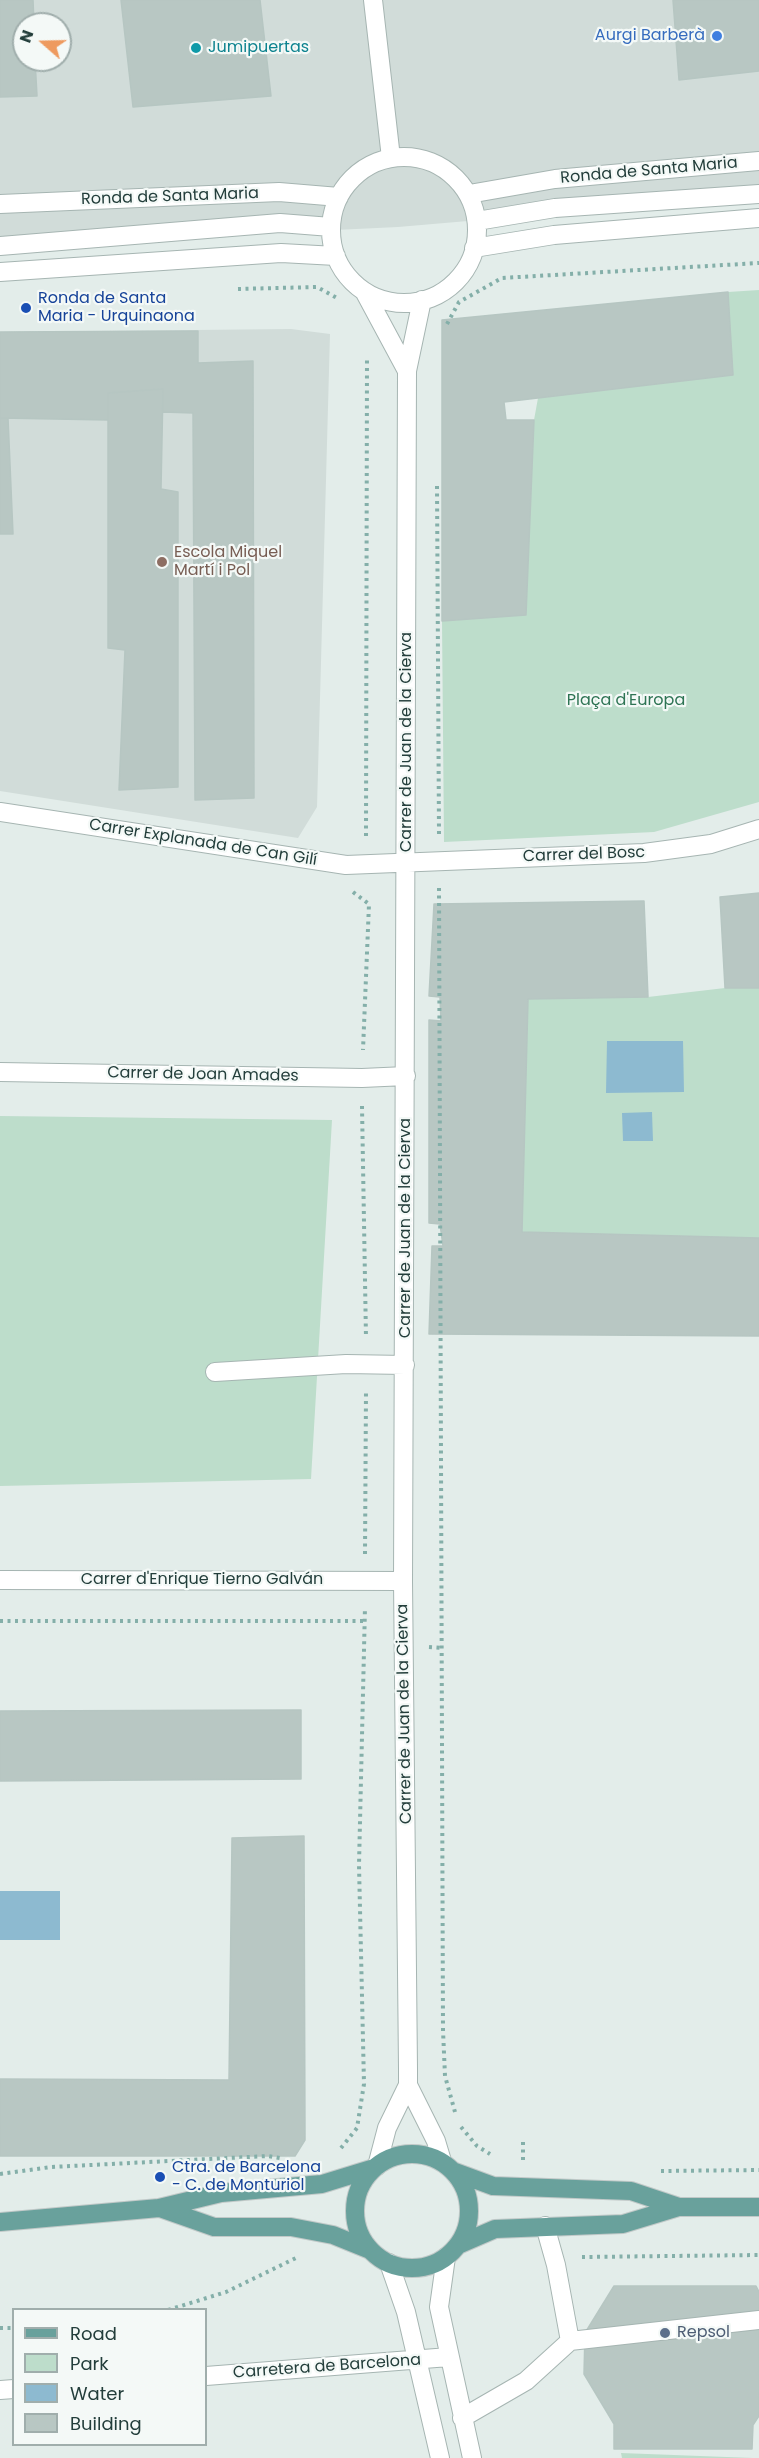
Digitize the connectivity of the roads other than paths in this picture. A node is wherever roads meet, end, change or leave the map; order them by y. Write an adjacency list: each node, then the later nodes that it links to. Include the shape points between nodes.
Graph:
1 (374, 0): 2 (street)
2 (391, 158): 4 (street, via 409,156 430,161 452,174); 6 (street, via 374,163 355,176)
3 (759, 161): 4 (street, Ronda de Santa Maria, via 555,179)
4 (469, 194): 9 (street)
5 (759, 194): 9 (street, Ronda de Santa Maria, via 555,208)
6 (339, 197): 7 (street, Ronda de Santa Maria, via 279,192); 10 (street)
7 (0, 204)
8 (759, 218): 12 (street, via 554,235)
9 (477, 221): 12 (street)
10 (331, 226): 11 (street, Ronda de Santa Maria, via 280,223); 13 (street)
11 (0, 246)
12 (474, 248): 16 (street, via 466,269 452,285)
13 (336, 256): 14 (street, via 281,253); 15 (street, via 348,276)
14 (0, 272)
15 (364, 291): 16 (street, via 398,303); 17 (street, Carrer de Juan de la Cierva)
16 (422, 300): 17 (street, Carrer de Juan de la Cierva)
17 (407, 371): 20 (street, Carrer de Juan de la Cierva)
18 (0, 812): 20 (street, Carrer Explanada de Can Gilí, via 346,865)
19 (759, 829): 20 (street, Carrer del Bosc, via 711,844 644,853)
20 (407, 864): 22 (street, Carrer de Juan de la Cierva)
21 (0, 1072): 22 (street, Carrer de Joan Amades)
22 (406, 1076): 23 (street, Carrer de Juan de la Cierva)
23 (405, 1365): 24 (street); 26 (street, Carrer de Juan de la Cierva)
24 (215, 1372)
25 (0, 1580): 26 (street, Carrer d'Enrique Tierno Galván)
26 (404, 1581): 27 (street, Carrer de Juan de la Cierva)
27 (408, 2085): 28 (street, Carrer de Juan de la Cierva, via 387,2128); 29 (street, Carrer de Juan de la Cierva)
28 (375, 2167): 29 (main road, via 400,2154 420,2153); 32 (main road, via 322,2184 221,2193); 35 (main road, via 359,2190 356,2204 360,2234)
29 (449, 2167): 30 (main road, via 503,2187 631,2192); 36 (main road, via 470,2200 466,2232)
30 (679, 2207): 31 (main road); 34 (main road, via 623,2224)
31 (759, 2207)
32 (159, 2208): 33 (main road); 35 (main road, via 214,2227 291,2227 333,2235)
33 (0, 2222)
34 (545, 2226): 36 (main road, via 495,2229); 39 (street)
35 (370, 2250): 37 (main road)
36 (452, 2251): 37 (main road, via 428,2266 408,2268); 40 (street, via 439,2307)
37 (389, 2264): 41 (street)
38 (759, 2320): 39 (street)
39 (570, 2341): 43 (street, via 526,2381)
40 (449, 2357): 41 (street, Carretera de Barcelona); 43 (street)
41 (418, 2362): 42 (street, Carretera de Barcelona); 44 (street)
42 (207, 2376)
43 (462, 2418): 45 (street)
44 (440, 2458)
45 (472, 2458)

